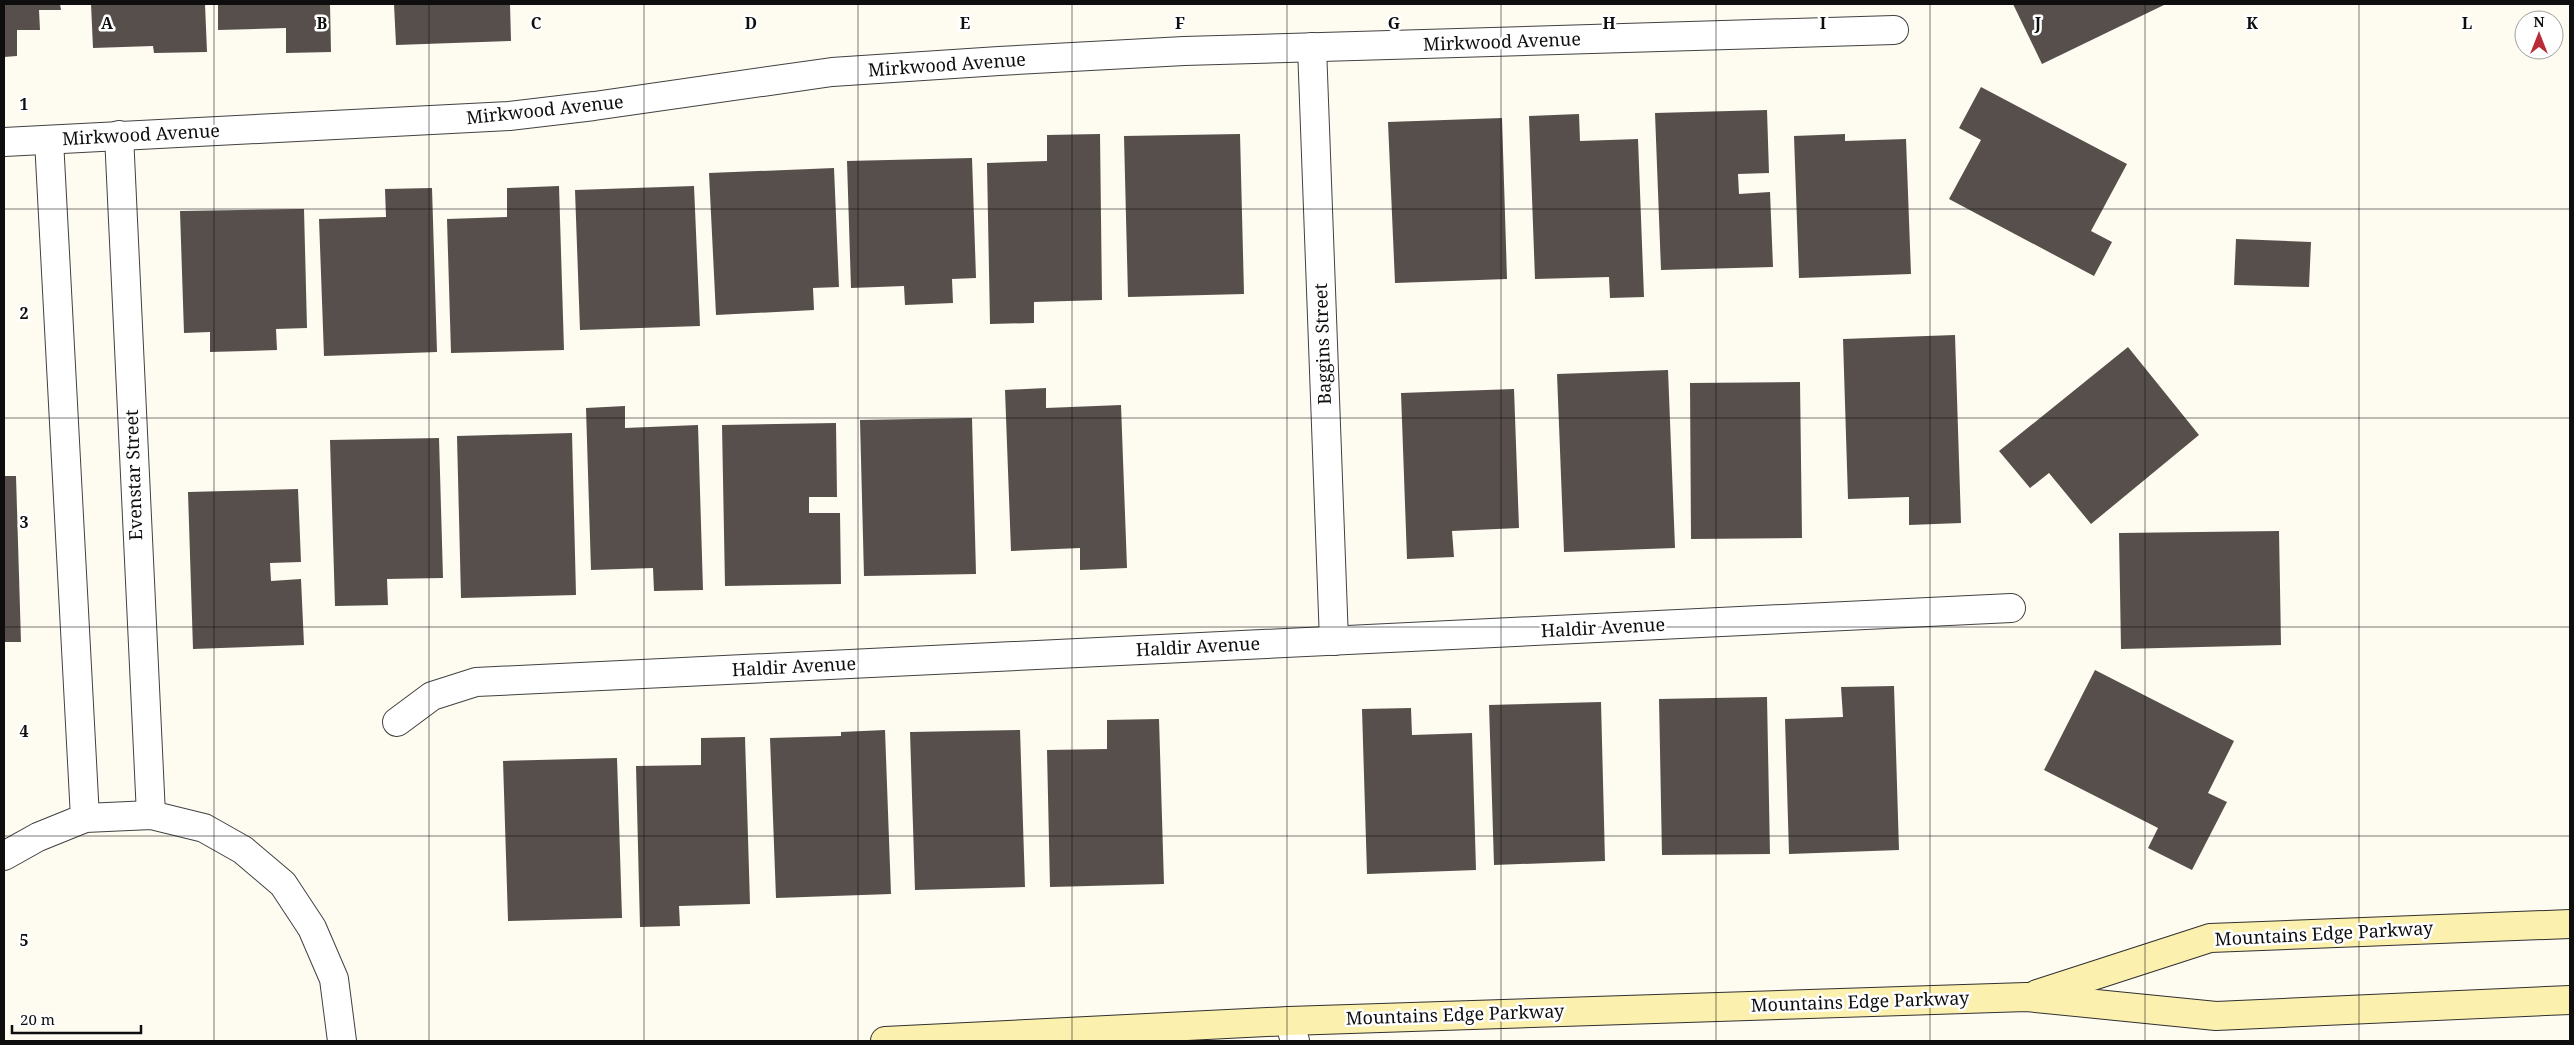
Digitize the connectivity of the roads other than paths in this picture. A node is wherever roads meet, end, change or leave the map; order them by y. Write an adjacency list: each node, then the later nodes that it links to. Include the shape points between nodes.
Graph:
1 (1894, 30): 2 (street, Mirkwood Avenue)
2 (1312, 47): 3 (street, Mirkwood Avenue, via 1184,50 832,72 510,116); 7 (street, Baggins Street)
3 (119, 135): 4 (street, Mirkwood Avenue); 9 (street, Evenstar Street)
4 (49, 140): 5 (street, Mirkwood Avenue); 10 (street)
5 (4, 142)
6 (2010, 608): 7 (street, Haldir Avenue)
7 (1334, 641): 8 (street, Haldir Avenue, via 476,682 432,696)
8 (397, 722)
9 (151, 815): 10 (street); 16 (street, via 204,828 243,850 283,884 312,928 334,979)
10 (84, 818): 11 (street, via 38,837)
11 (4, 856)
12 (2570, 924): 13 (street, Mountains Edge Parkway, via 2210,938)
13 (2026, 997): 14 (street, Mountains Edge Parkway, via 2216,1016); 15 (street, Mountains Edge Parkway)
14 (2570, 1000)
15 (1289, 1034): 17 (street, Mountains Edge Parkway)
16 (342, 1041)
17 (884, 1041)

